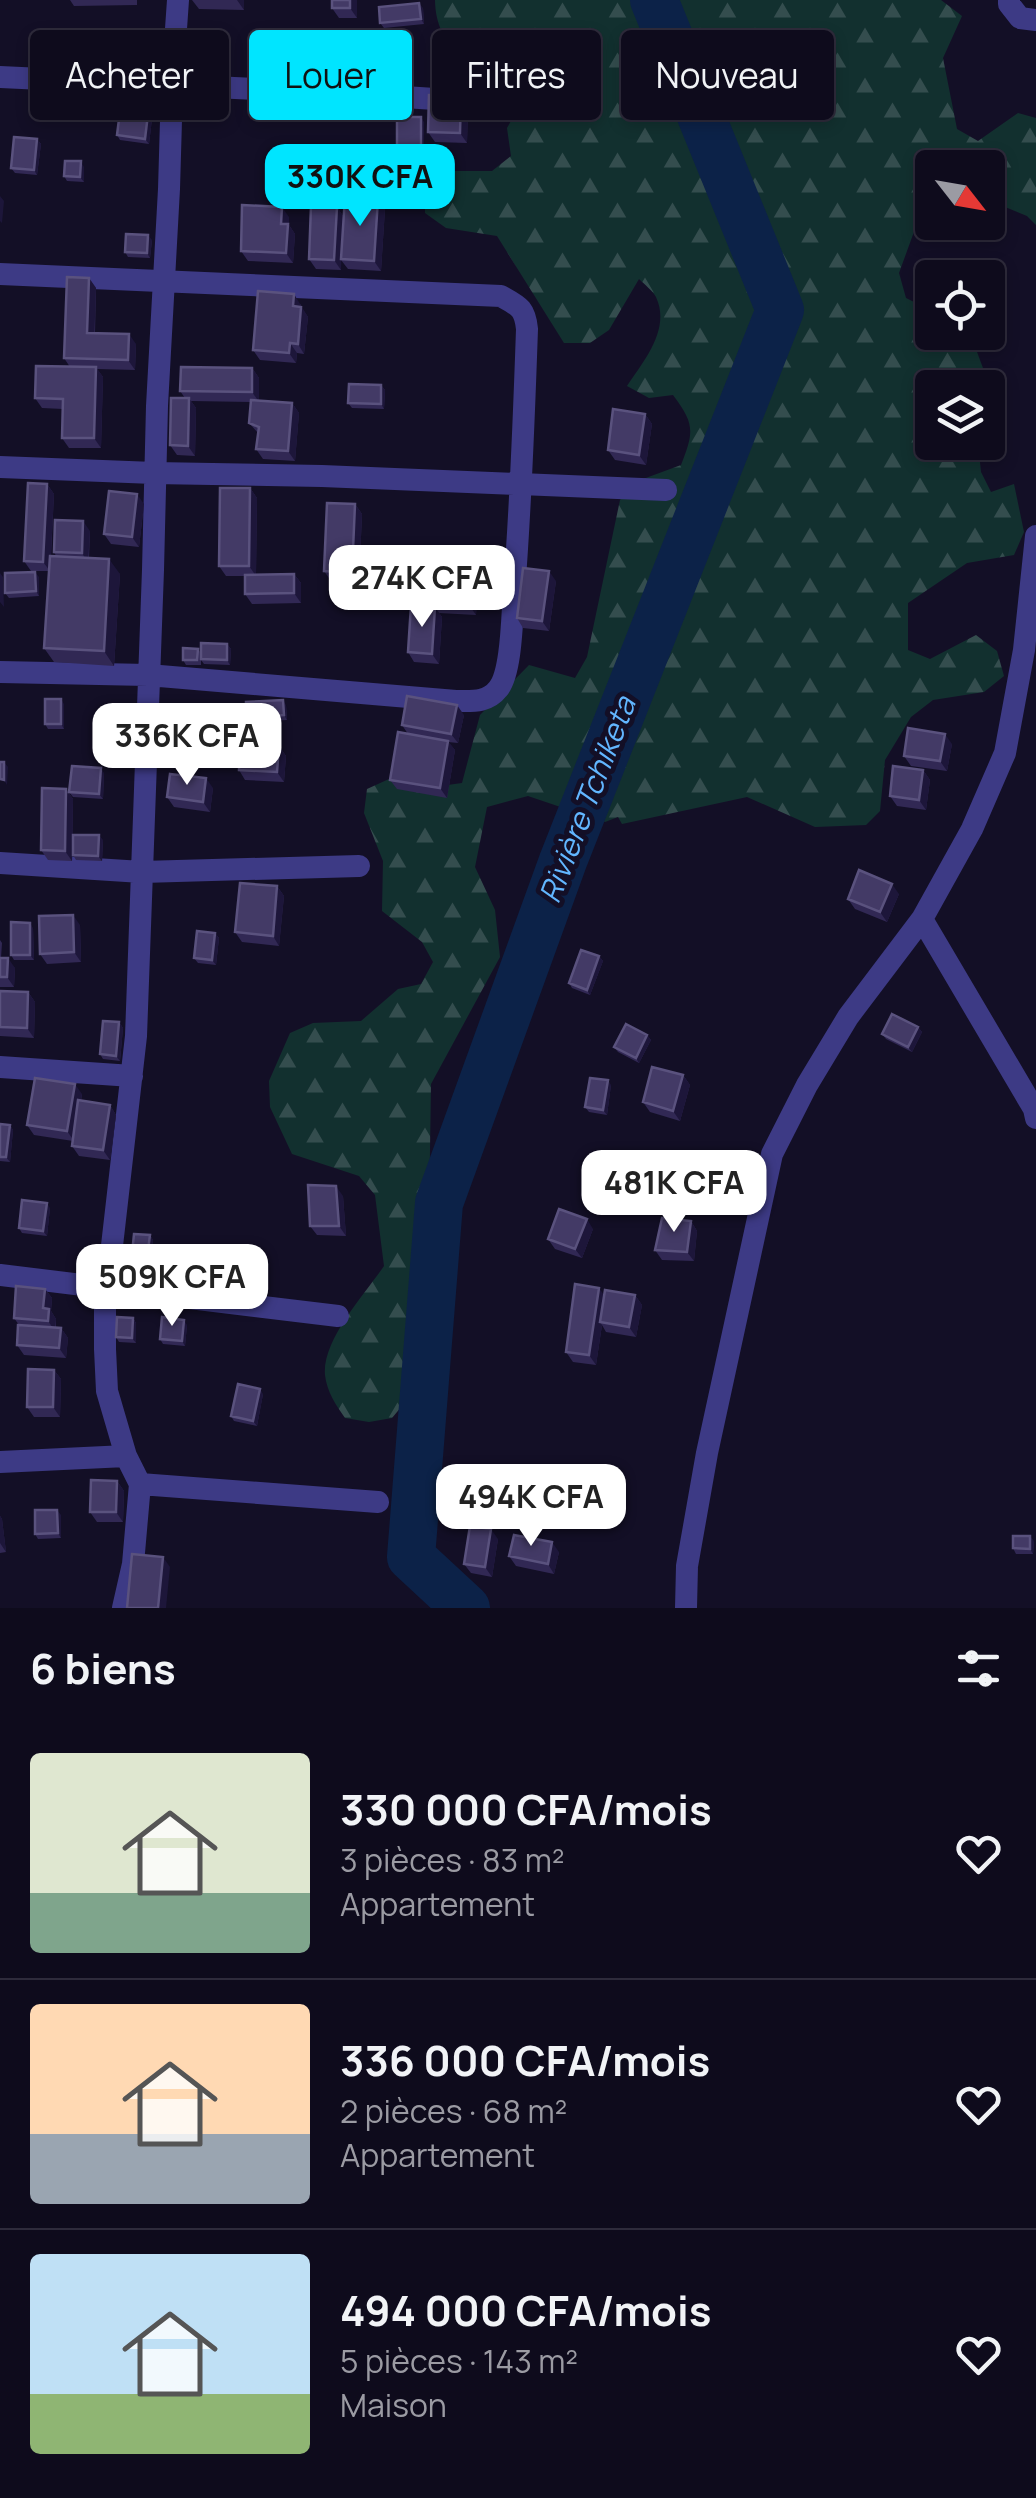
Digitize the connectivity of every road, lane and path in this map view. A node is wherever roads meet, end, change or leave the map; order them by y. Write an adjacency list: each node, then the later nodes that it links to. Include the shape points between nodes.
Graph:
1 (178, 0): 4 (street)
2 (1009, 0): 3 (street, via 1020,18)
3 (1036, 20)
4 (176, 30)
5 (0, 78): 6 (street)
6 (30, 79)
7 (229, 89): 8 (street)
8 (432, 100)
9 (170, 120): 11 (street)
10 (0, 274): 11 (street)
11 (162, 282): 13 (street); 14 (street, via 501,296 526,314)
12 (0, 467): 13 (street)
13 (154, 473): 14 (street); 19 (street)
14 (522, 486): 15 (street); 19 (street, via 506,677 482,701)
15 (666, 490)
16 (1036, 536): 17 (street)
17 (1030, 646): 23 (street, via 1005,752)
18 (0, 672): 19 (street)
19 (148, 674): 22 (street)
20 (0, 862): 22 (street)
21 (359, 866): 22 (street)
22 (142, 872): 25 (street)
23 (922, 919): 26 (street); 35 (street, via 848,1017 772,1154 707,1454)
24 (0, 1067): 25 (street)
25 (132, 1076): 28 (street)
26 (1036, 1118)
27 (0, 1274): 28 (street)
28 (105, 1288): 29 (street); 30 (street, via 108,1391)
29 (338, 1316)
30 (126, 1456): 31 (street); 32 (street)
31 (0, 1462)
32 (140, 1484): 33 (street); 34 (street)
33 (378, 1502)
34 (123, 1608)
35 (686, 1608)

